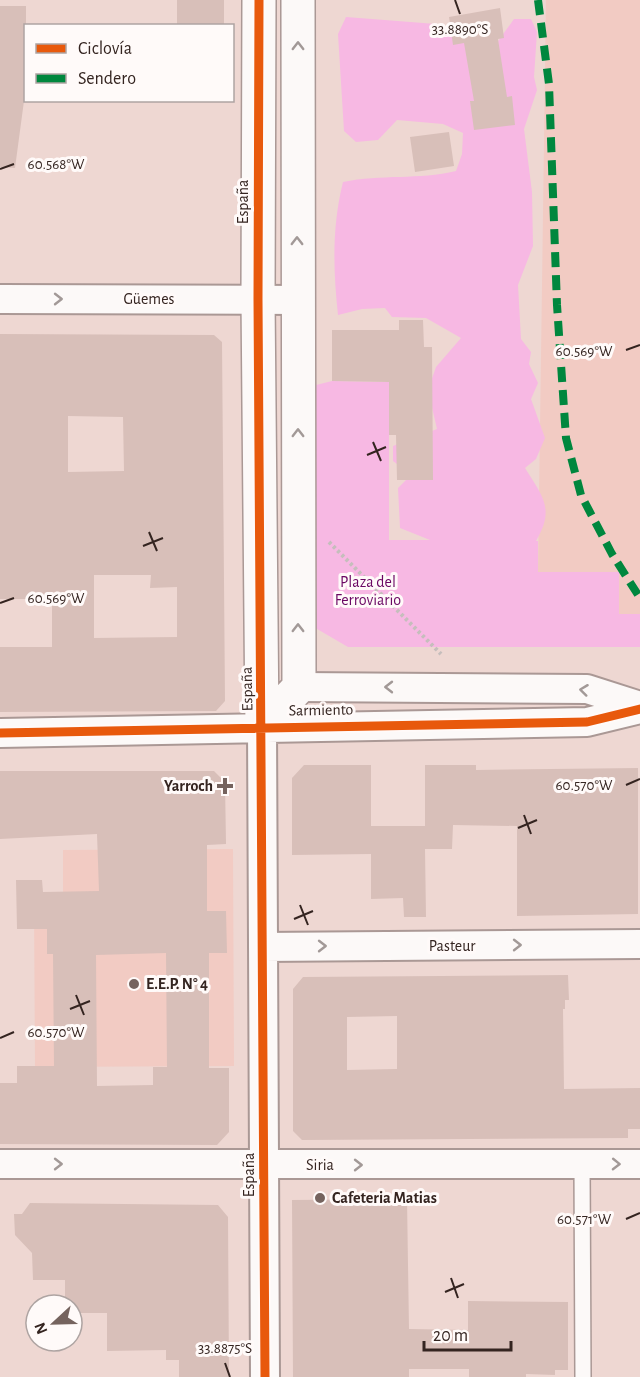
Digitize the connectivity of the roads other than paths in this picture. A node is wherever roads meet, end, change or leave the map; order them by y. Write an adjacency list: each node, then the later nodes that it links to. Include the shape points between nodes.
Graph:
1 (259, 0): 4 (street, España)
2 (298, 0): 5 (street, one-way to 2)
3 (0, 299): 4 (street, Güemes, one-way to 4)
4 (258, 299): 5 (street, Güemes); 8 (street, España)
5 (297, 300): 6 (street, one-way to 5)
6 (298, 687): 7 (street, Sarmiento, one-way to 6, via 586,688); 8 (street, España)
7 (640, 708): 8 (street, Sarmiento, via 587,722)
8 (262, 726): 9 (street, Sarmiento); 11 (street, España)
9 (0, 733)
10 (640, 944): 11 (street, Pasteur, one-way to 10)
11 (263, 947): 15 (street, España)
12 (582, 1163): 14 (street, Siria, one-way to 14); 15 (street, Siria, one-way to 12); 17 (lane)
13 (0, 1164): 15 (street, Siria, one-way to 15)
14 (640, 1164)
15 (264, 1166): 16 (street, España)
16 (265, 1377)
17 (583, 1377)

